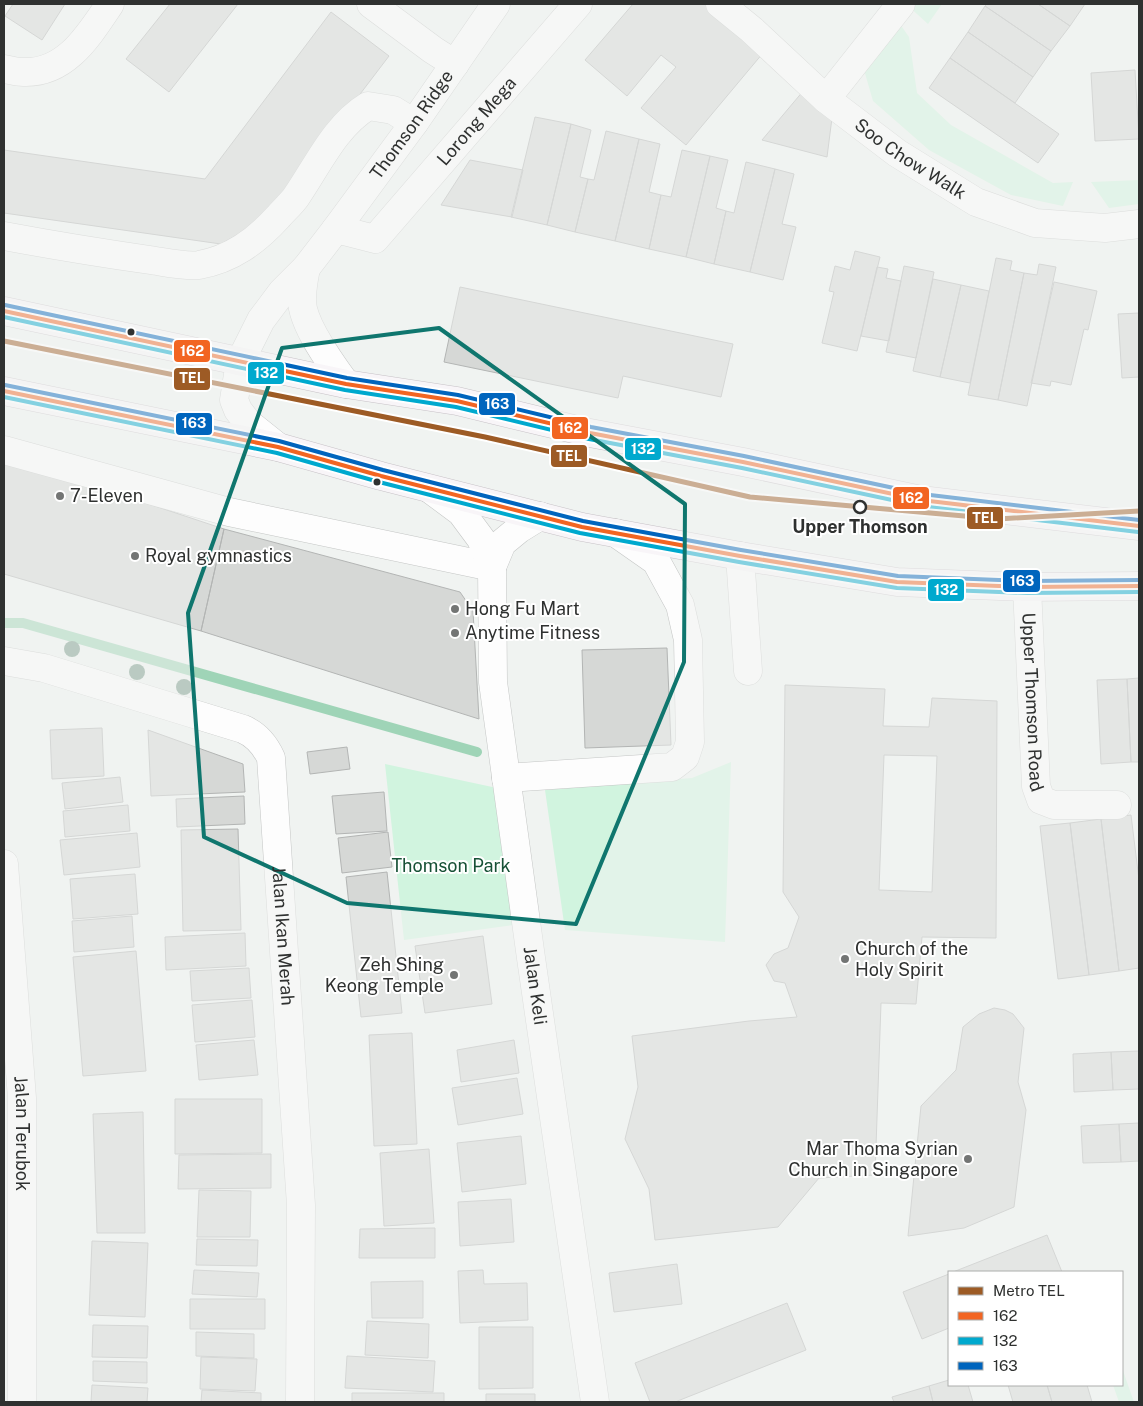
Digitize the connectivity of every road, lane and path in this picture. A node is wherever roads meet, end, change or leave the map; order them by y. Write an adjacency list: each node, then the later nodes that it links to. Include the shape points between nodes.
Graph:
1 (110, 4): 8 (street, via 90,34 57,65 41,71)
2 (371, 4): 7 (street, Thomson Ridge)
3 (496, 4): 7 (street)
4 (578, 4): 12 (street, Lorong Mega, via 375,239)
5 (720, 4): 9 (street, Soo Chow Walk)
6 (901, 4): 9 (street)
7 (455, 64): 10 (street, Thomson Ridge)
8 (4, 69)
9 (826, 99): 11 (street, Soo Chow Walk, via 897,153 976,202 1035,223 1105,228)
10 (414, 123): 12 (street, Thomson Ridge); 13 (street, via 392,110 368,106 355,114 336,135 294,198 263,234 239,251 213,262 196,265 127,257)
11 (1139, 224)
12 (336, 229): 14 (street, Thomson Ridge)
13 (4, 236)
14 (306, 268): 16 (street, Thomson Ridge, via 261,320); 17 (street, via 302,300 309,326)
15 (4, 311): 16 (main road)
16 (240, 362): 17 (main road); 19 (street, Thomson Ridge, via 234,400 238,410 248,423)
17 (346, 384): 23 (main road, via 457,401 590,433 921,500)
18 (4, 391): 19 (main road, Upper Thomson Road)
19 (278, 447): 21 (main road, Upper Thomson Road)
20 (4, 450): 26 (street, via 229,512)
21 (430, 489): 22 (main road, Upper Thomson Road); 26 (street, via 461,512 481,539)
22 (540, 516): 24 (main road, Upper Thomson Road); 26 (street, via 502,543)
23 (1139, 526)
24 (616, 533): 25 (main road, Upper Thomson Road); 31 (street, via 656,560 680,605 688,640 690,742 685,757 672,767)
25 (740, 556): 27 (main road, Upper Thomson Road, via 898,582); 30 (street)
26 (492, 567): 31 (street, Jalan Keli, via 494,682)
27 (1027, 586): 28 (main road, Upper Thomson Road); 32 (street, Upper Thomson Road, via 1036,786 1041,800 1054,806)
28 (1139, 586)
29 (4, 661): 35 (street, Jalan Ikan Merah, via 44,668 243,729 264,746 271,758 301,1205)
30 (748, 671)
31 (506, 778): 36 (street, Jalan Keli)
32 (1116, 805)
33 (4, 864): 34 (street, Jalan Terubok, via 22,1098)
34 (22, 1402)
35 (300, 1402)
36 (595, 1402)

